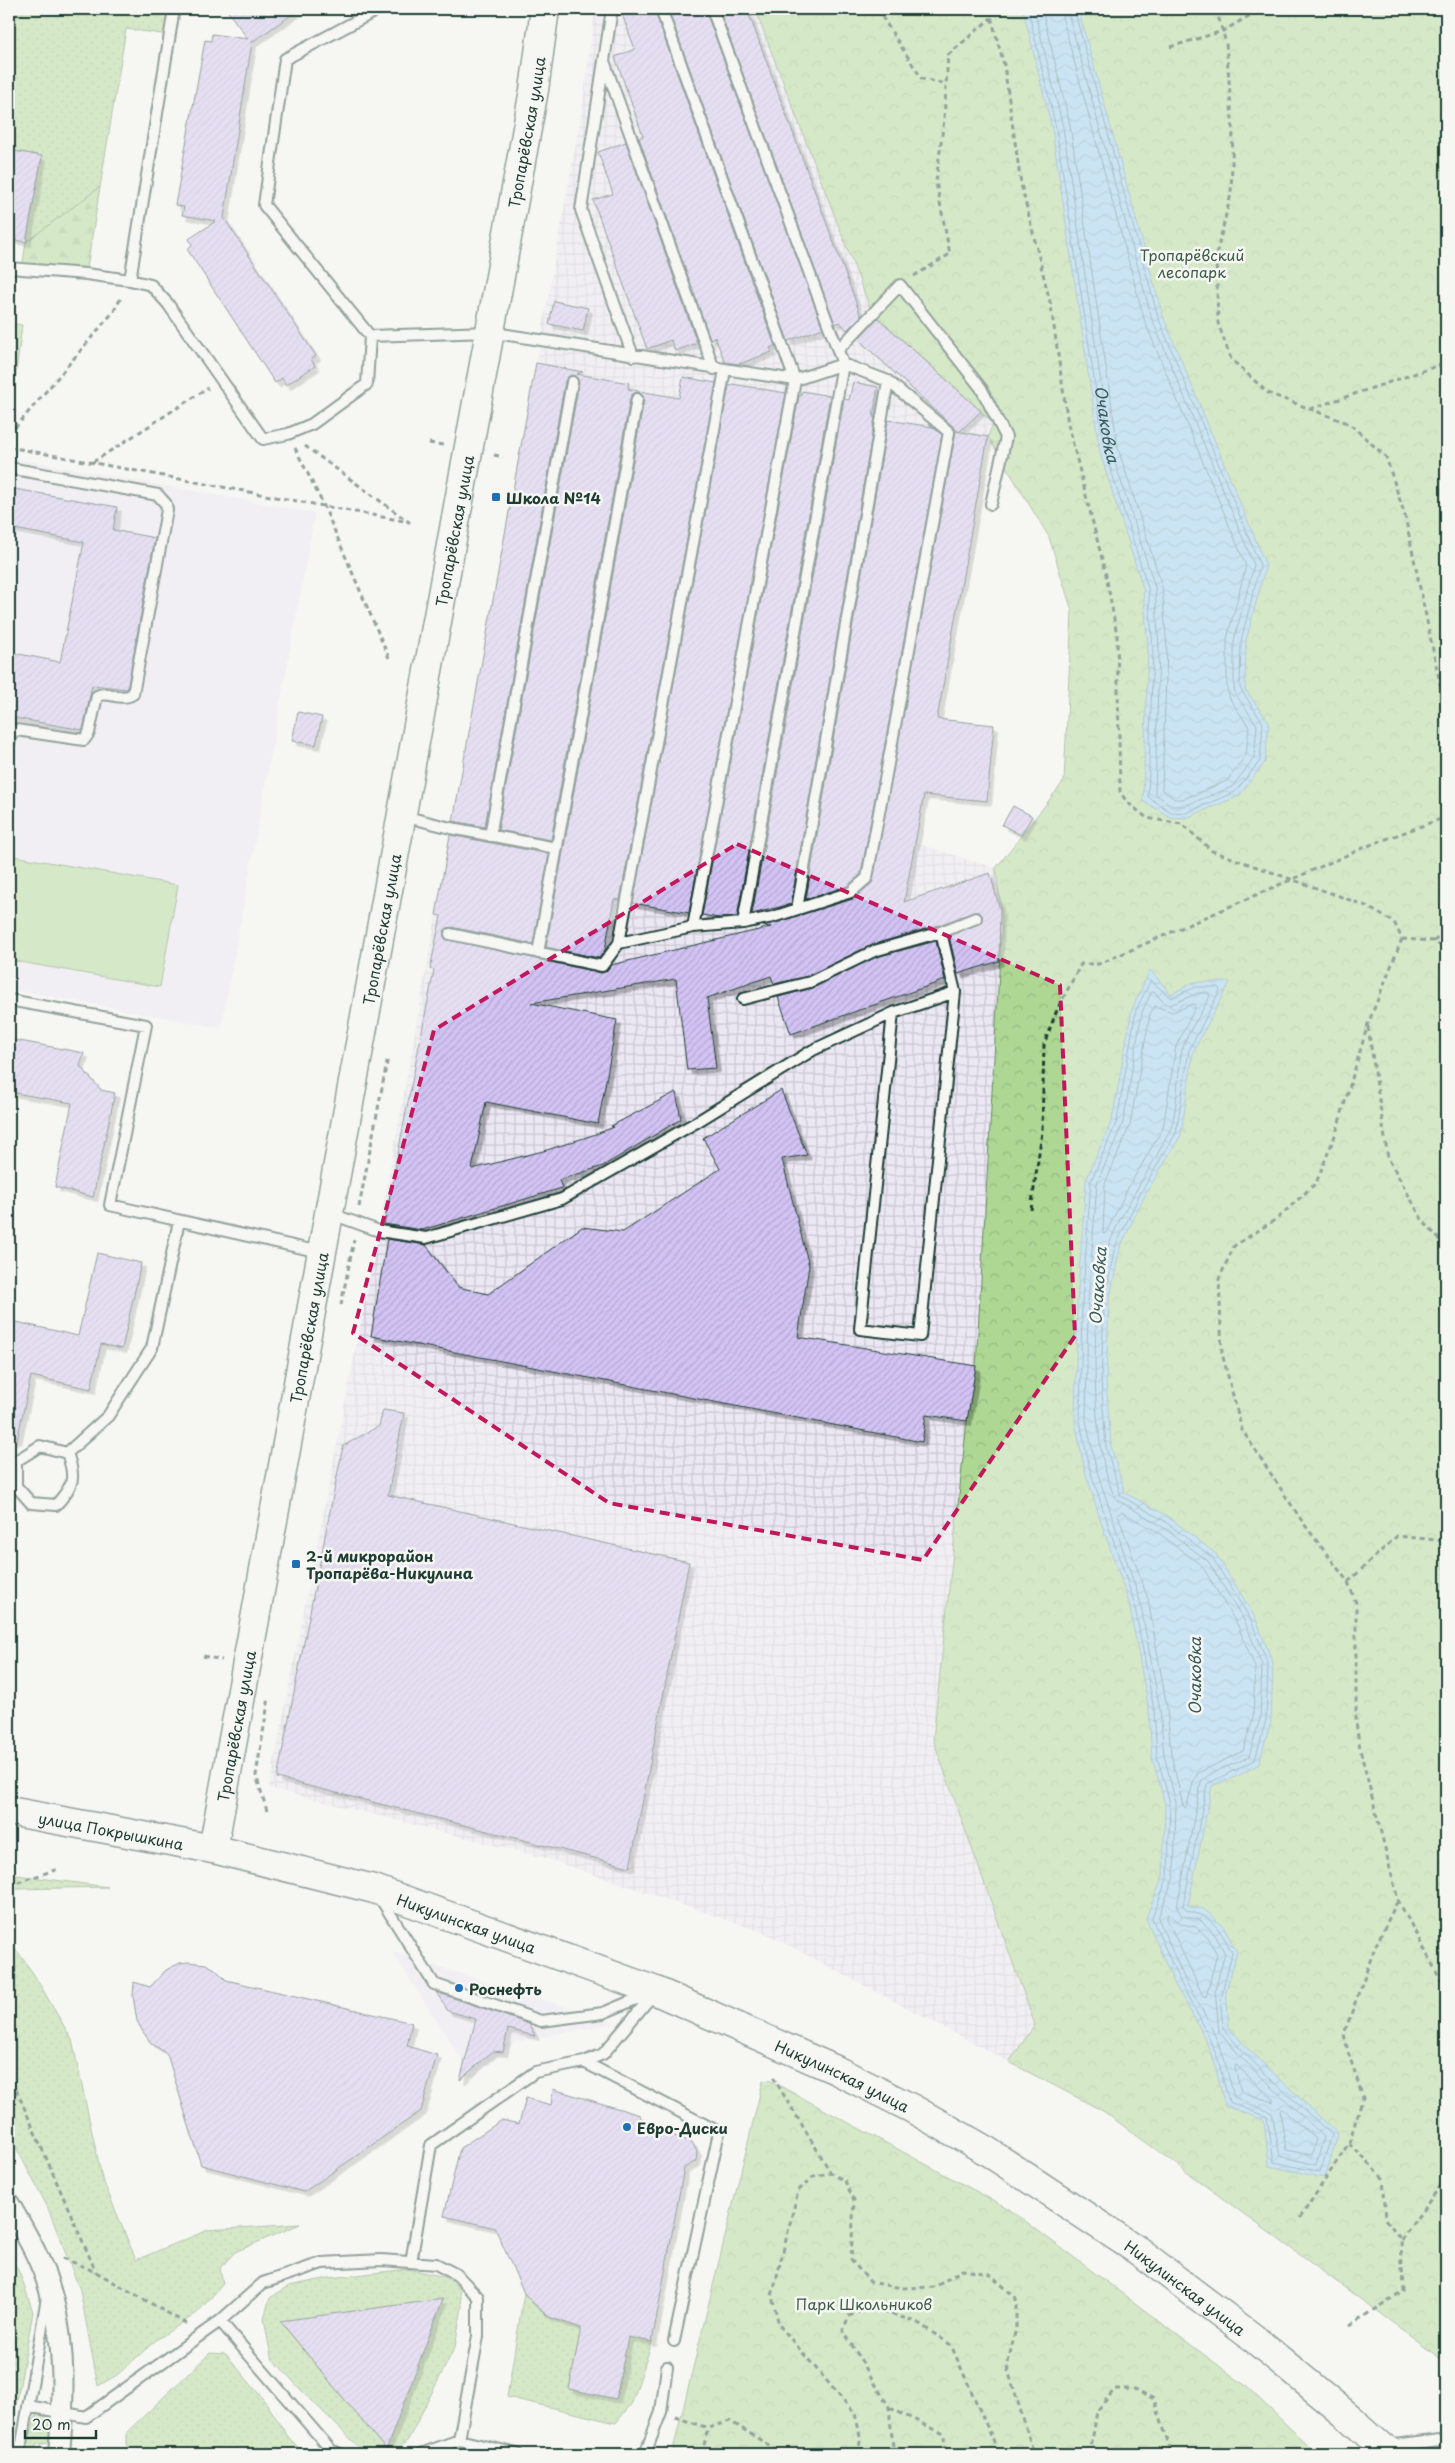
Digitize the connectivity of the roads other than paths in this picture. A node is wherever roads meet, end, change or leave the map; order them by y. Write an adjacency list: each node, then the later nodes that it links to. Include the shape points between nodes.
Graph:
1 (174, 9): 9 (lane)
2 (379, 9): 11 (lane, via 285,59 264,205)
3 (545, 9): 10 (street, Тропарёвская улица, via 534,90)
4 (612, 9): 7 (lane)
5 (661, 9): 16 (lane)
6 (712, 9): 12 (lane)
7 (604, 61): 13 (lane, via 580,210); 15 (lane)
8 (9, 268): 9 (lane)
9 (130, 280): 11 (lane, via 151,285 168,304 262,440 312,424 367,384)
10 (489, 332): 11 (lane); 13 (lane); 23 (street, Тропарёвская улица)
11 (370, 336)
12 (838, 350): 14 (lane); 21 (lane, via 900,285 981,388 1006,437)
13 (633, 356): 15 (lane)
14 (843, 364): 16 (lane); 17 (lane); 28 (lane)
15 (720, 369): 16 (lane); 32 (lane)
16 (795, 380): 29 (lane)
17 (888, 381): 26 (lane); 26 (lane, via 949,432 866,878 852,892)
18 (572, 382): 24 (lane)
19 (637, 399): 25 (lane)
20 (9, 468): 22 (lane, via 158,495 167,510 133,694 124,698 104,694 97,696 89,733 84,740 16,730)
21 (991, 504)
22 (9, 744)
23 (401, 815): 24 (lane); 38 (street, Тропарёвская улица)
24 (490, 836): 25 (lane)
25 (556, 848): 33 (lane)
26 (796, 909): 28 (lane)
27 (976, 918): 30 (lane)
28 (744, 923): 29 (lane)
29 (693, 927): 32 (lane)
30 (941, 932): 34 (lane); 35 (lane, via 874,951 810,982)
31 (450, 934): 33 (lane)
32 (619, 942): 33 (lane, via 602,966)
33 (538, 953)
34 (955, 992): 37 (lane); 37 (lane, via 920,1336 860,1329)
35 (743, 999)
36 (9, 1000): 39 (lane, via 146,1025 110,1205)
37 (894, 1013): 38 (lane, via 813,1050 695,1123 562,1199 426,1238 379,1231)
38 (328, 1213): 40 (street, Тропарёвская улица)
39 (179, 1220): 40 (lane); 41 (lane, via 152,1348 108,1416)
40 (321, 1252): 43 (street, Тропарёвская улица)
41 (67, 1453): 41 (lane, via 40,1446 16,1461 16,1486 31,1503 56,1505 70,1490 74,1472)
42 (9, 1811): 43 (street, улица Покрышкина)
43 (213, 1849): 44 (street, Никулинская улица)
44 (374, 1889): 45 (street, Никулинская улица); 45 (lane, via 434,1984 541,2021 603,2013)
45 (656, 1991): 46 (lane, via 602,2054); 57 (street, Никулинская улица, via 836,2070 987,2151 1137,2250 1252,2337)
46 (584, 2062): 48 (lane, via 535,2072 431,2144); 51 (lane, via 719,2132)
47 (9, 2204): 49 (street, via 32,2244)
48 (411, 2262): 50 (lane, via 322,2263 263,2283); 56 (lane, via 436,2264 457,2274 478,2298 478,2336)
49 (49, 2286): 53 (lane); 54 (street, via 60,2343)
50 (220, 2321): 54 (lane, via 86,2417); 58 (lane)
51 (674, 2341)
52 (667, 2366): 63 (lane, via 660,2412)
53 (28, 2406): 54 (lane); 59 (lane, via 22,2443)
54 (62, 2412): 60 (street)
55 (1446, 2439): 57 (lane)
56 (459, 2440): 61 (lane); 62 (lane)
57 (1387, 2451)
58 (335, 2452)
59 (15, 2454)
60 (59, 2454)
61 (420, 2454)
62 (517, 2454)
63 (645, 2454)

